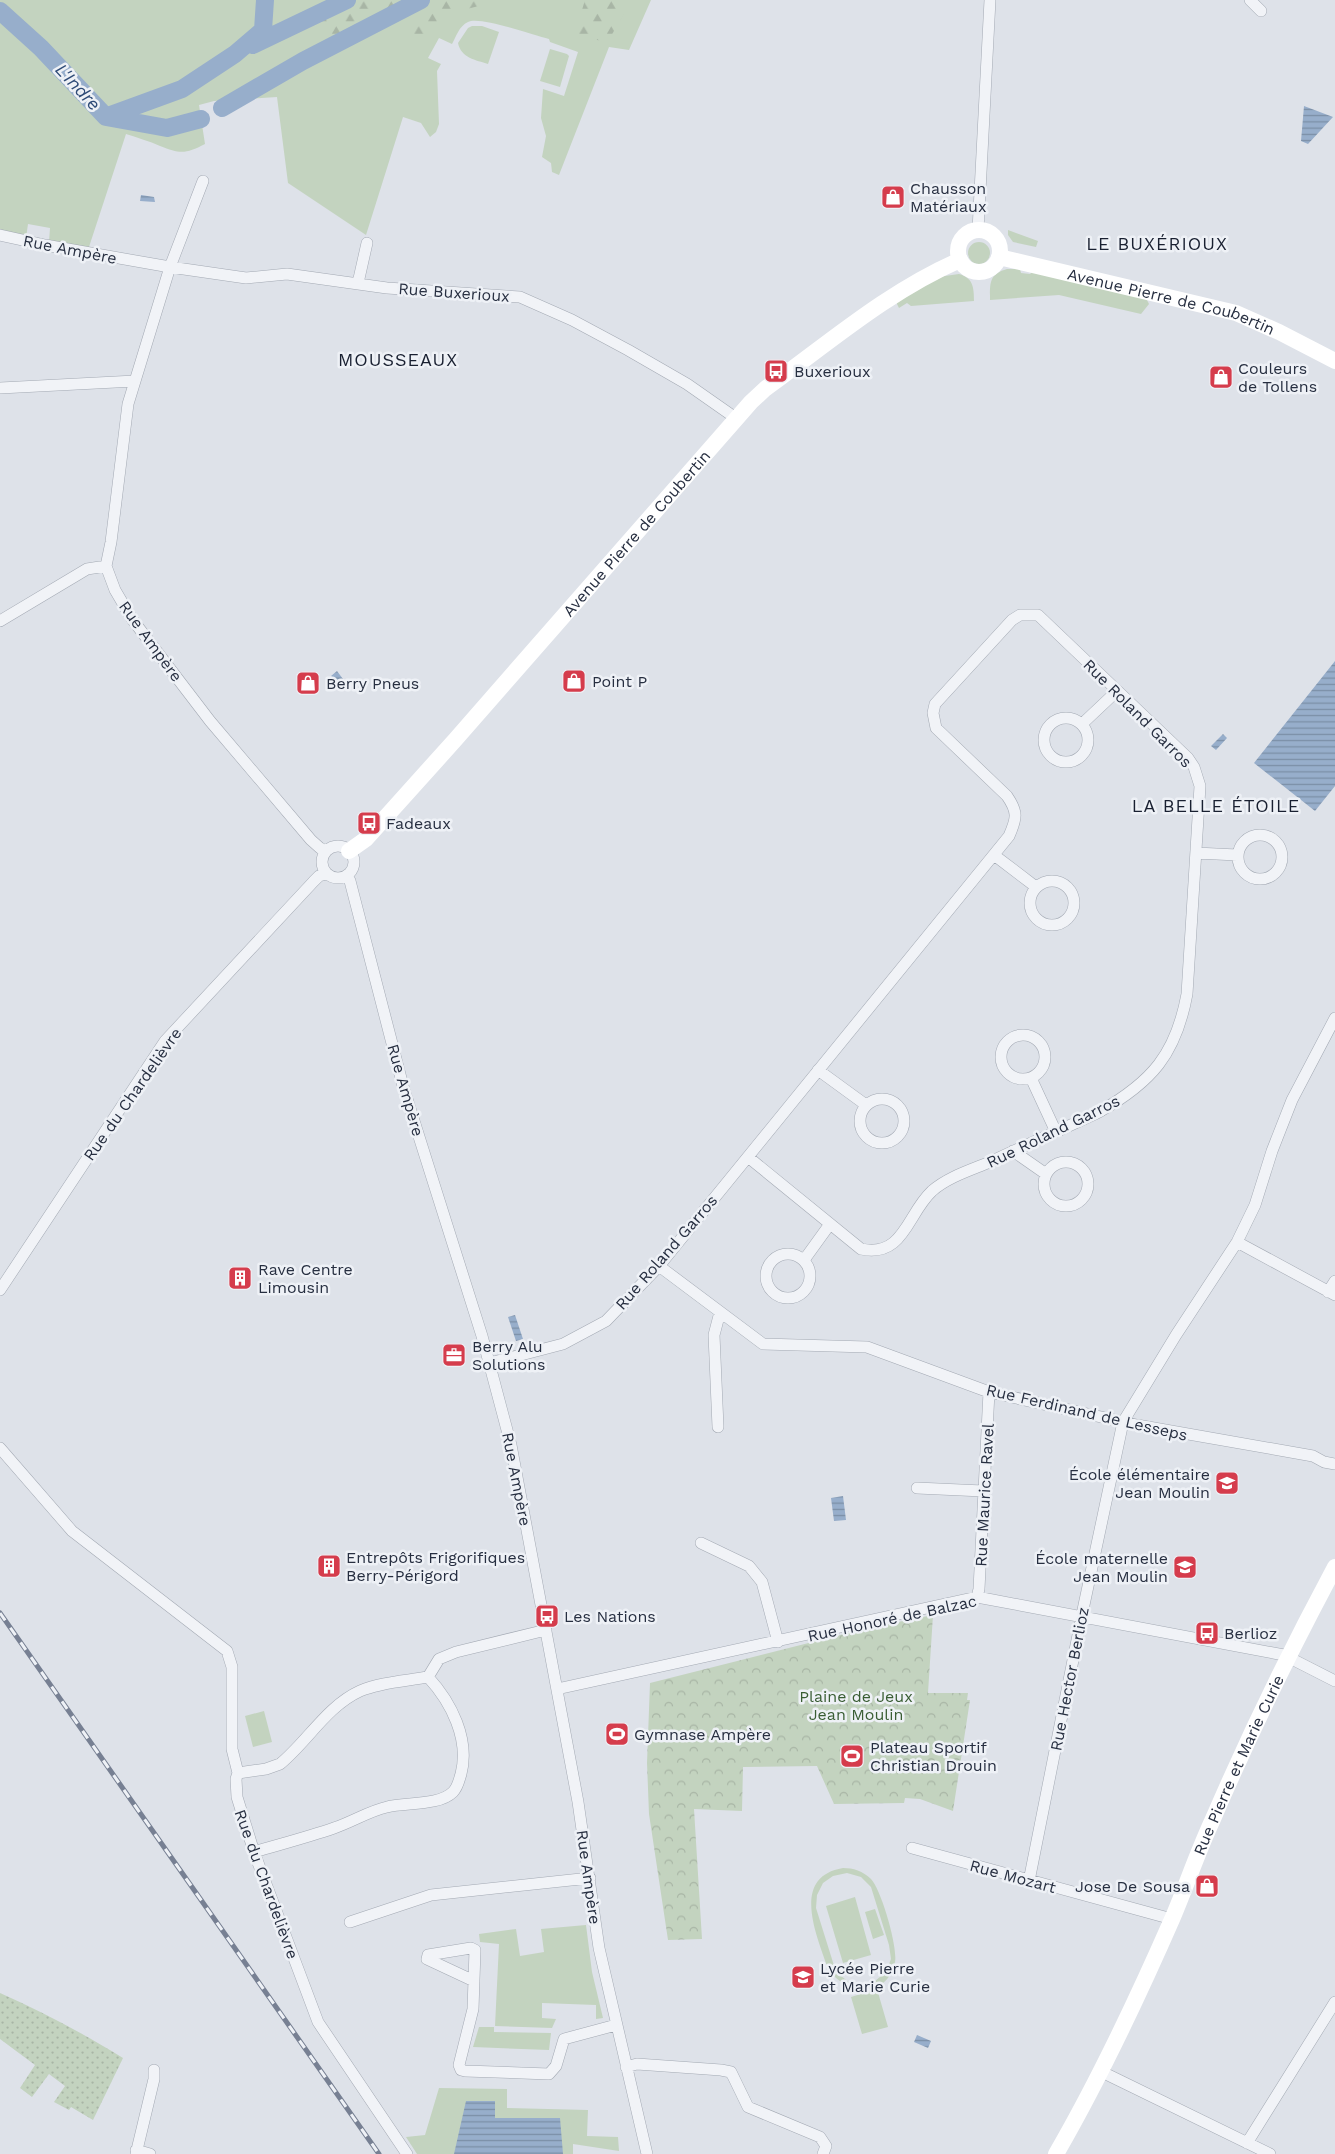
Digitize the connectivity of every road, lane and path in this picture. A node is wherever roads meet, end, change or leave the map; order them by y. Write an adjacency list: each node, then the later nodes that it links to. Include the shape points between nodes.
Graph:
1 (990, 0): 5 (street)
2 (1250, 0): 3 (street)
3 (1261, 11)
4 (203, 181): 10 (street)
5 (978, 230): 8 (street, via 995,238); 9 (street, via 961,240)
6 (0, 235): 10 (street, Rue Ampère)
7 (367, 243): 11 (street)
8 (1000, 256): 9 (street, via 992,268 980,272 968,270); 12 (street, Avenue Pierre de Coubertin, via 1236,313)
9 (960, 260): 15 (street, Avenue Pierre de Coubertin, via 918,279 887,298 765,389)
10 (170, 267): 11 (street, Rue Buxerioux, via 246,278 287,274); 13 (street)
11 (358, 284): 15 (street, Rue Buxerioux, via 520,297 543,305 688,384)
12 (1335, 361)
13 (134, 381): 14 (street); 16 (street)
14 (0, 388)
15 (737, 419): 21 (street, Avenue Pierre de Coubertin, via 416,784 366,838)
16 (106, 566): 17 (street, via 87,569); 20 (street, Rue Ampère, via 132,619 210,722 312,840)
17 (0, 621)
18 (1117, 691): 19 (street); 22 (street, Rue Roland Garros, via 1194,767 1200,786); 23 (street, Rue Roland Garros, via 1038,615 1028,614 1012,620 935,704 936,728 1007,796 1015,808 1016,821)
19 (1082, 724)
20 (326, 851): 21 (street, via 340,846); 25 (street, via 322,860)
21 (349, 851): 26 (street, via 354,861)
22 (1196, 853): 24 (street); 32 (street, Rue Roland Garros, via 1187,994 1183,1017 1168,1054 1140,1085 1121,1100)
23 (994, 855): 27 (street); 29 (street, Rue Roland Garros)
24 (1237, 855)
25 (326, 874): 26 (street, via 334,878); 41 (street, Rue du Chardelièvre, via 314,881 165,1041)
26 (347, 875): 44 (street, Rue Ampère, via 403,1086)
27 (1036, 887)
28 (1335, 1018): 37 (street, Rue Hector Berlioz, via 1292,1100 1255,1205)
29 (818, 1070): 31 (street); 34 (street, Rue Roland Garros)
30 (1031, 1078): 32 (street)
31 (866, 1105)
32 (1056, 1132): 33 (street, Rue Roland Garros)
33 (1012, 1151): 35 (street); 36 (street, Rue Roland Garros, via 948,1180 933,1191 924,1199 895,1243 886,1248 873,1252 861,1249)
34 (748, 1156): 36 (street, Rue Roland Garros); 39 (street, Rue Roland Garros)
35 (1046, 1174)
36 (830, 1224): 38 (street)
37 (1237, 1242): 42 (street); 46 (street, Rue Hector Berlioz)
38 (804, 1260)
39 (659, 1266): 43 (street, Rue Ferdinand de Lesseps); 44 (street, Rue Roland Garros, via 606,1321 563,1344)
40 (1335, 1281): 42 (street)
41 (0, 1290)
42 (1332, 1294)
43 (720, 1312): 45 (street, Rue Ferdinand de Lesseps, via 763,1344 867,1347); 47 (street, via 714,1335)
44 (490, 1363): 56 (street, Rue Ampère, via 511,1445)
45 (989, 1392): 46 (street, Rue Ferdinand de Lesseps); 51 (street, Rue Maurice Ravel)
46 (1124, 1422): 49 (street, Rue Ferdinand de Lesseps, via 1313,1456); 55 (street, Rue Hector Berlioz)
47 (718, 1427)
48 (0, 1448): 62 (street, Rue du Chardelièvre, via 72,1530 227,1652 232,1667 232,1749)
49 (1335, 1464)
50 (917, 1488): 51 (street)
51 (983, 1491): 54 (street, Rue Maurice Ravel)
52 (701, 1543): 57 (street, via 749,1566 762,1582)
53 (1334, 1571): 58 (street, Rue Pierre et Marie Curie)
54 (977, 1597): 55 (street, Rue Honoré de Balzac); 57 (street, Rue Honoré de Balzac)
55 (1082, 1616): 58 (street, Rue Honoré de Balzac); 66 (street, Rue Hector Berlioz)
56 (546, 1630): 59 (street, via 456,1652 439,1659); 61 (street, Rue Ampère)
57 (778, 1642): 61 (street, Rue Honoré de Balzac)
58 (1287, 1658): 60 (street, Rue Honoré de Balzac); 67 (street, Rue Pierre et Marie Curie, via 1212,1819)
59 (428, 1677): 62 (street, via 379,1685 359,1692 343,1702 280,1764); 64 (street, via 452,1709 458,1724 463,1762 454,1792 444,1798 387,1806 334,1828)
60 (1335, 1681)
61 (557, 1689): 65 (street, Rue Ampère)
62 (238, 1773): 64 (street, Rue du Chardelièvre, via 237,1797)
63 (912, 1848): 66 (street, Rue Mozart)
64 (254, 1852): 78 (street, Rue du Chardelièvre, via 318,2022)
65 (590, 1878): 68 (street, via 432,1896); 71 (street, Rue Ampère, via 599,1948)
66 (1028, 1881): 67 (street, Rue Mozart)
67 (1172, 1919): 74 (street, Rue Pierre et Marie Curie)
68 (350, 1922)
69 (474, 1981): 71 (street, via 473,2009 459,2065 461,2070 549,2074 556,2066 564,2039)
70 (1335, 2002): 75 (street)
71 (616, 2025): 72 (street, Rue Ampère)
72 (626, 2067): 79 (street, Rue Ampère); 80 (street, via 637,2064 730,2072 748,2107 820,2137 826,2146)
73 (154, 2070): 76 (street)
74 (1100, 2071): 75 (street); 81 (street, Rue Pierre et Marie Curie)
75 (1247, 2143): 82 (street)
76 (136, 2152): 77 (street)
77 (150, 2154)
78 (407, 2154)
79 (647, 2154)
80 (823, 2154)
81 (1056, 2154)
82 (1270, 2154)

